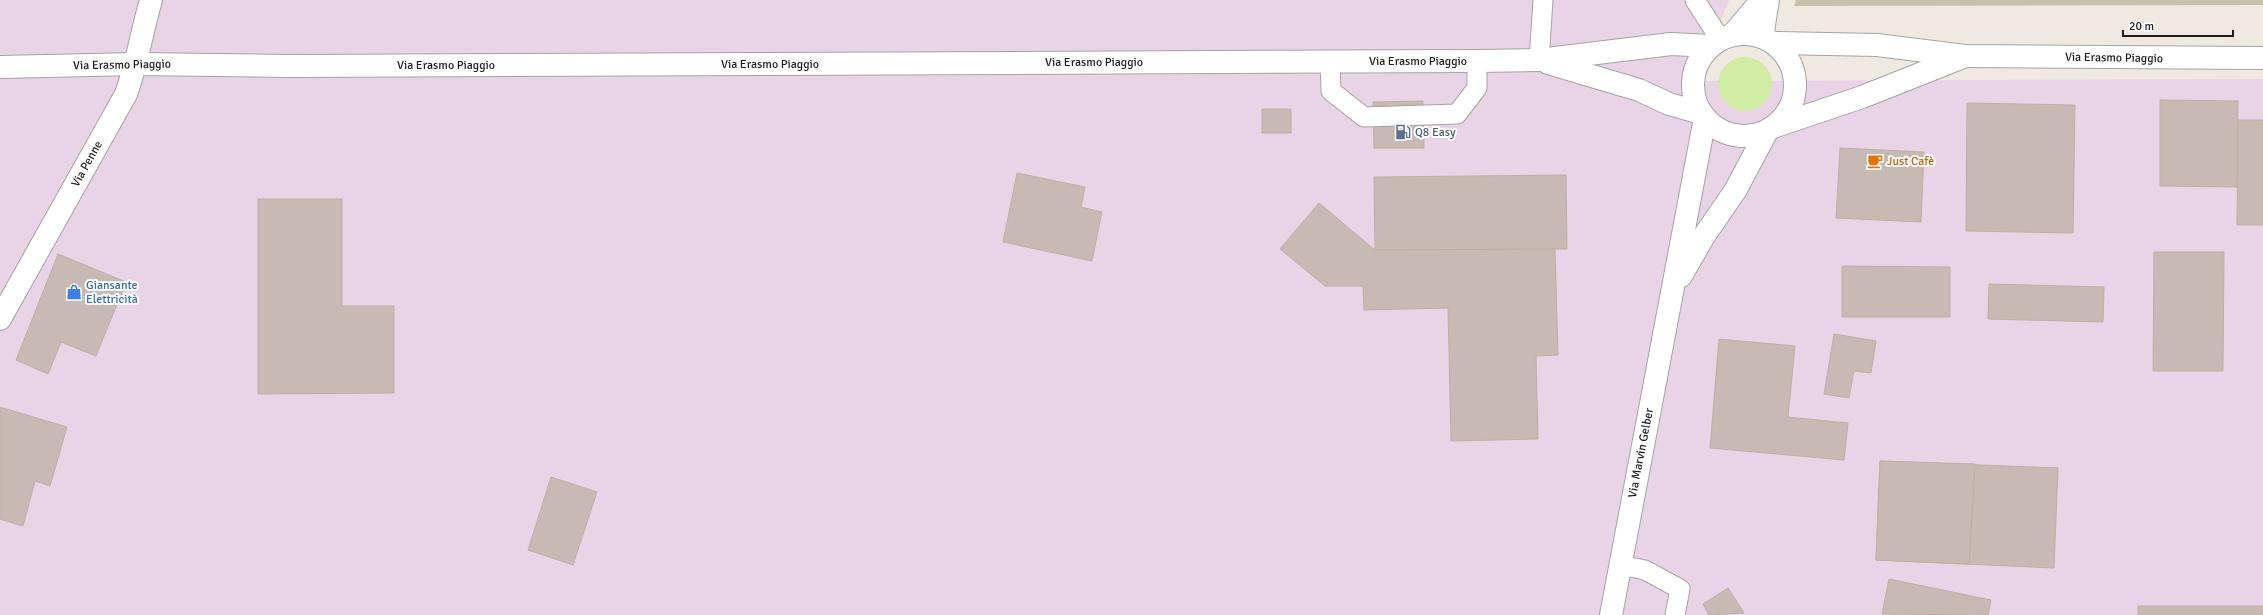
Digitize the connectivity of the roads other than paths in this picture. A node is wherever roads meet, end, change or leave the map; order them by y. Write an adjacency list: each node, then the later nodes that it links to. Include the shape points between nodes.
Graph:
1 (151, 0): 13 (street, Via Penne)
2 (1543, 0): 10 (lane)
3 (1695, 0): 6 (lane)
4 (1762, 0): 6 (street)
5 (1768, 0): 7 (street)
6 (1721, 40): 7 (street, via 1743,33); 10 (street, Via Erasmo Piaggio); 15 (street, via 1701,57 1694,70 1695,100)
7 (1768, 40): 8 (street, Via Erasmo Piaggio, via 1877,45); 16 (street, via 1784,52 1795,77 1792,104)
8 (1965, 56): 9 (street, Via Erasmo Piaggio); 16 (street, Via Erasmo Piaggio, via 1862,97)
9 (2263, 58)
10 (1539, 60): 11 (street, Via Erasmo Piaggio); 15 (street, Via Erasmo Piaggio, via 1639,90)
11 (1477, 61): 12 (street, Via Erasmo Piaggio); 12 (lane, via 1477,88 1457,114 1364,117 1331,91)
12 (1330, 62): 13 (street, Via Erasmo Piaggio, via 315,66)
13 (136, 64): 14 (street, Via Erasmo Piaggio); 18 (street, Via Penne, via 126,94)
14 (0, 67)
15 (1703, 116): 16 (street, via 1713,126 1733,136 1745,137); 17 (street, Via Marvin Gelber)
16 (1771, 128): 17 (street, Via Marvin Gelber)
17 (1672, 291): 19 (street, Via Marvin Gelber)
18 (0, 319)
19 (1620, 565): 20 (street, Via Marvin Gelber); 21 (lane, via 1645,570 1680,589)
20 (1611, 615)
21 (1675, 615)

